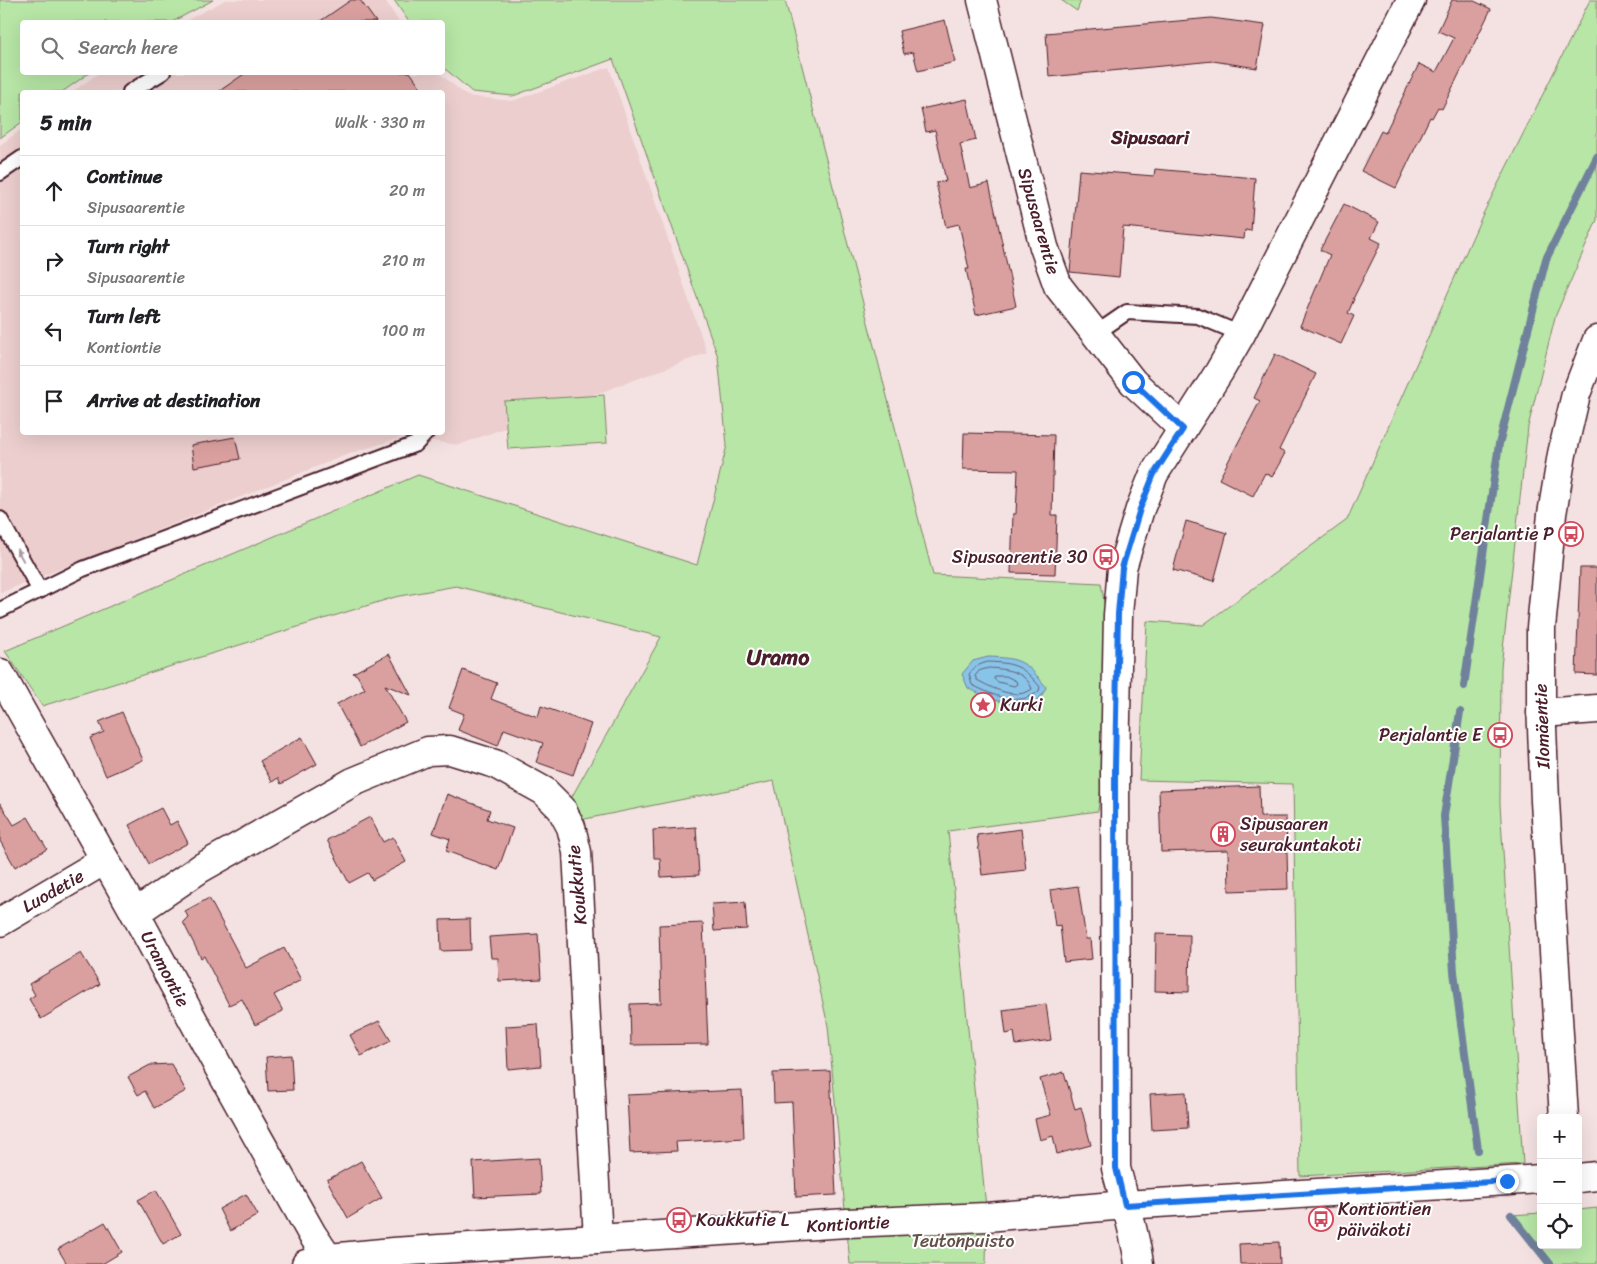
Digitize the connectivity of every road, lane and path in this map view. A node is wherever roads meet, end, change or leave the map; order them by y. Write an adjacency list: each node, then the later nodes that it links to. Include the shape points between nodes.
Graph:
1 (982, 0): 7 (street, Sipusaarentie, via 1044,247 1058,286)
2 (1411, 0): 8 (street)
3 (158, 75): 4 (lane)
4 (133, 90)
5 (20, 159): 6 (lane)
6 (0, 173)
7 (1095, 334): 8 (lane, via 1127,312 1198,316); 10 (street, Sipusaarentie, via 1133,382)
8 (1241, 334): 10 (street)
9 (1597, 340): 17 (street, Ilomäentie, via 1576,394 1552,514 1541,628)
10 (1183, 429): 25 (street, via 1154,474 1140,509 1122,568 1118,614 1116,1168)
11 (424, 435): 13 (lane, via 416,444 83,569)
12 (0, 520): 13 (lane, one-way to 12)
13 (40, 591): 14 (lane)
14 (0, 610)
15 (0, 673): 18 (street, Uramontie)
16 (1597, 709): 17 (street)
17 (1541, 713): 21 (street, Ilomäentie)
18 (105, 860): 19 (street, Uramontie); 20 (street, Luodetie)
19 (135, 913): 26 (street, Koukkutie, via 201,868 353,782 428,752 450,750 495,764 544,791 564,814 577,852); 27 (street, Uramontie, via 312,1234)
20 (0, 922)
21 (1564, 1114)
22 (1597, 1176): 23 (street)
23 (1582, 1178)
24 (1537, 1179): 25 (street, Kontiontie)
25 (1125, 1205): 26 (street, Kontiontie, via 987,1217); 28 (street, via 1136,1238)
26 (598, 1238): 27 (street, Kontiontie, via 403,1251)
27 (322, 1262)
28 (1139, 1264)

